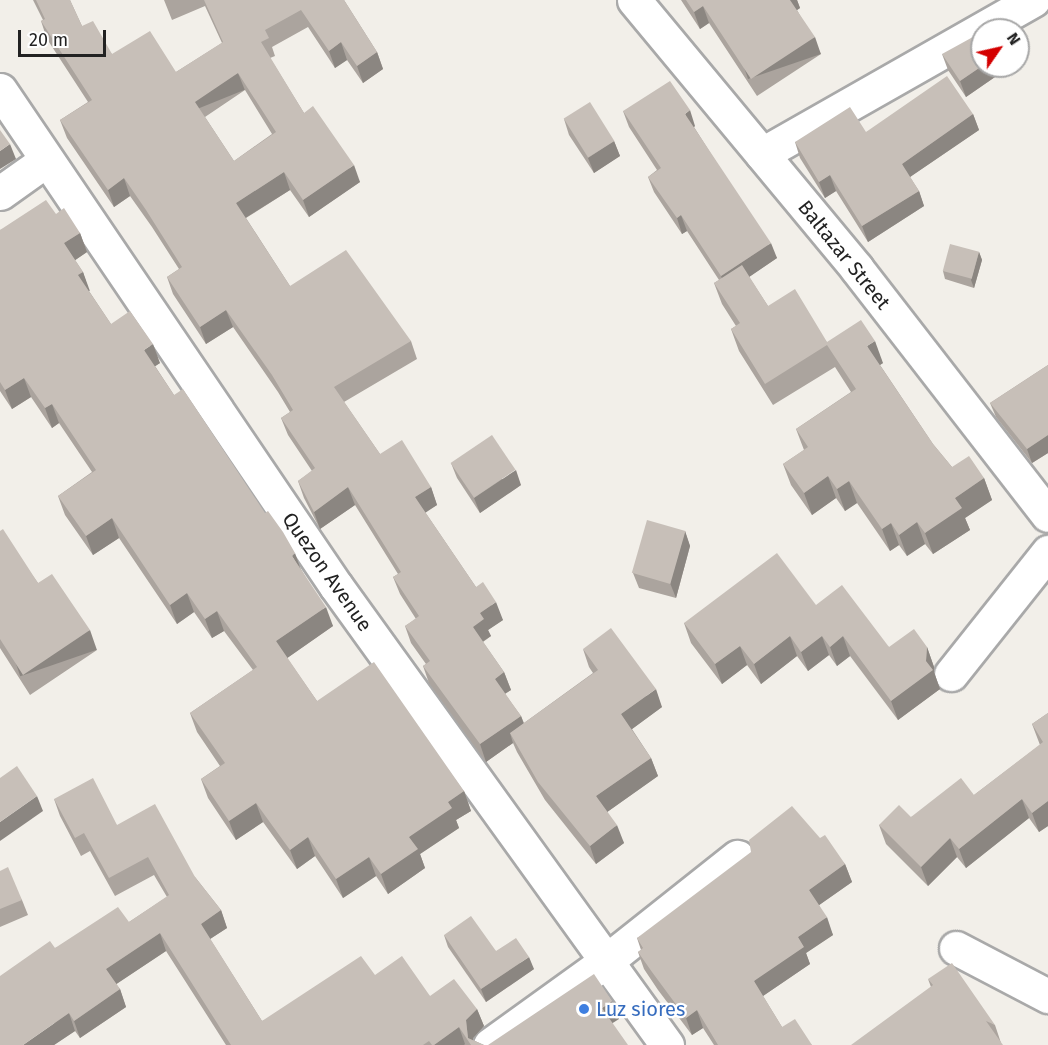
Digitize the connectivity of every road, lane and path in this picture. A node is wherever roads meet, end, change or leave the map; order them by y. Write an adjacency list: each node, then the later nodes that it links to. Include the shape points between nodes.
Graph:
1 (1033, 0): 4 (street)
2 (646, 4): 4 (street, Baltazar Street)
3 (0, 90): 5 (street, Quezon Avenue)
4 (762, 154): 7 (street, Baltazar Street)
5 (45, 161): 6 (street); 12 (street, Quezon Avenue, via 336,586)
6 (0, 194)
7 (1045, 504)
8 (1048, 552): 9 (street)
9 (951, 674)
10 (737, 857): 12 (street)
11 (956, 948): 13 (street)
12 (605, 962): 14 (street); 15 (street, Quezon Avenue)
13 (1048, 996)
14 (490, 1045)
15 (667, 1045)

